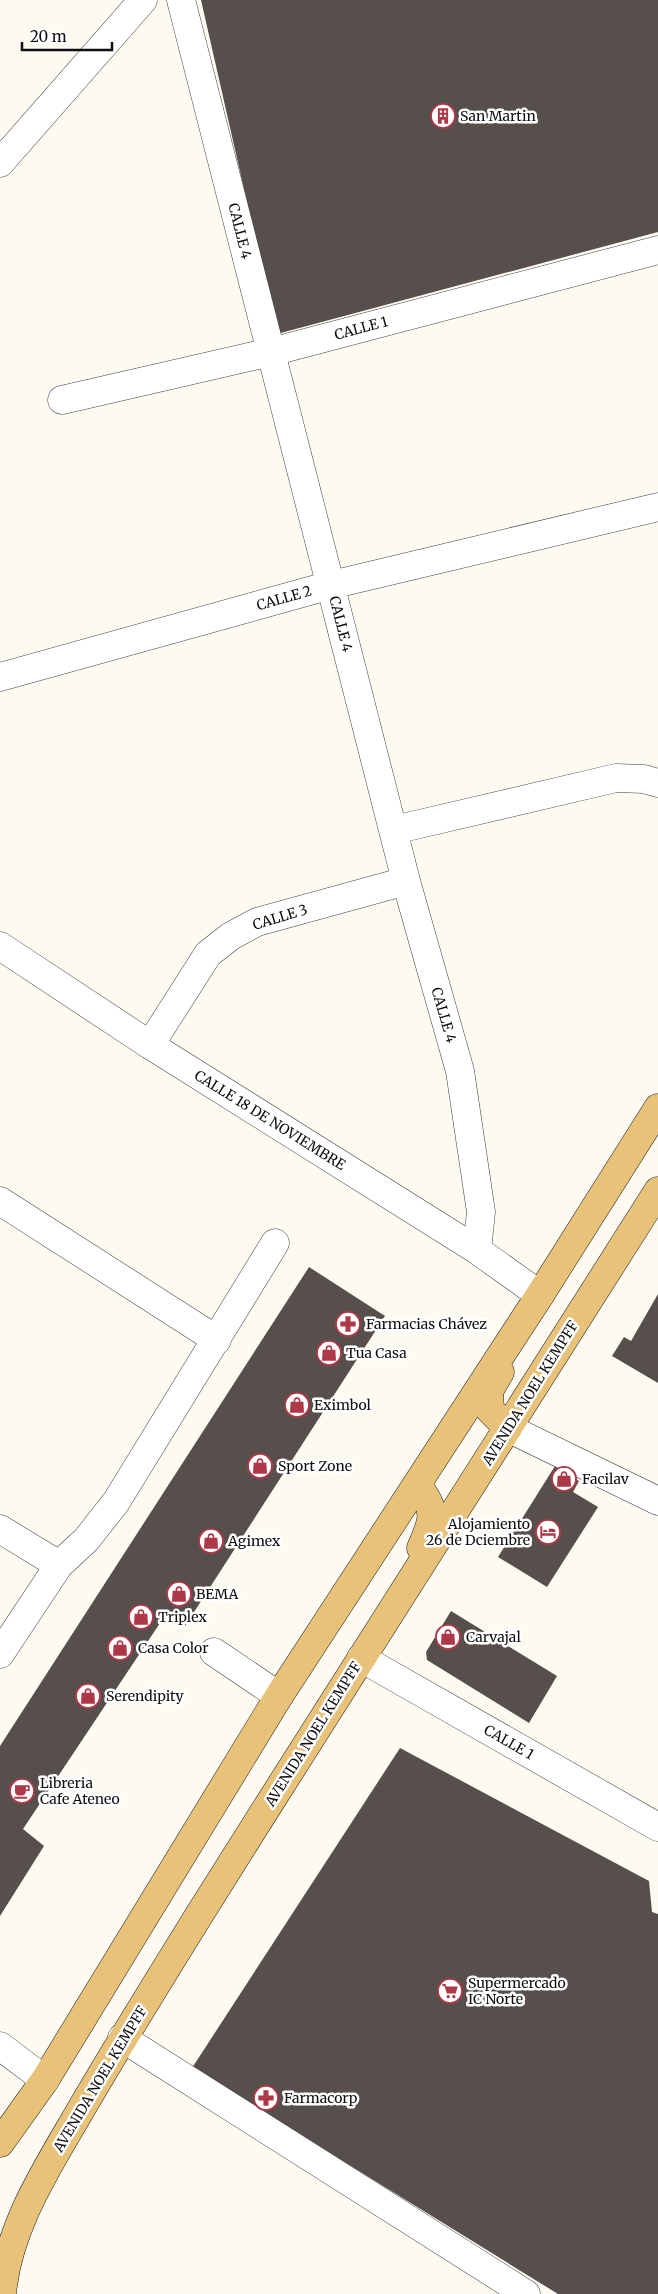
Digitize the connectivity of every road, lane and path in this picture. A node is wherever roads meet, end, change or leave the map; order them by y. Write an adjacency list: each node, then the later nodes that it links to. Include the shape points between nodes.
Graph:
1 (181, 0): 5 (street, CALLE 4)
2 (140, 1): 3 (street)
3 (0, 164)
4 (658, 250): 5 (street, CALLE 1)
5 (271, 352): 6 (street, CALLE 1); 8 (street, CALLE 4)
6 (62, 400)
7 (658, 508): 8 (street, CALLE 2)
8 (331, 585): 9 (street, CALLE 2); 11 (street, CALLE 4)
9 (0, 677)
10 (658, 783): 11 (street, via 616,778)
11 (394, 830): 12 (street, CALLE 4)
12 (406, 881): 14 (street, CALLE 3, via 256,922 231,936 208,954); 19 (street, CALLE 4, via 460,1071 481,1212)
13 (0, 946): 14 (street, CALLE 18 DE NOVIEMBRE)
14 (150, 1045): 19 (street, CALLE 18 DE NOVIEMBRE)
15 (658, 1108): 20 (main road)
16 (658, 1191): 22 (main road, AVENIDA NOEL KEMPFF)
17 (0, 1201): 21 (street)
18 (275, 1243): 21 (street)
19 (477, 1250): 20 (street, CALLE 18 DE NOVIEMBRE)
20 (534, 1302): 22 (main road, via 523,1334 488,1391 490,1410); 23 (main road)
21 (217, 1340): 26 (street, via 116,1502 91,1534)
22 (508, 1428): 24 (street); 27 (main road, AVENIDA NOEL KEMPFF)
23 (417, 1485): 27 (main road, via 429,1500 432,1523); 31 (main road)
24 (658, 1501)
25 (0, 1528): 26 (street)
26 (58, 1565): 29 (street)
27 (397, 1601): 30 (main road, AVENIDA NOEL KEMPFF)
28 (214, 1652): 31 (street)
29 (0, 1654)
30 (361, 1658): 32 (street, CALLE 1); 33 (main road, AVENIDA NOEL KEMPFF)
31 (280, 1696): 35 (main road)
32 (658, 1827)
33 (122, 2038): 37 (main road, AVENIDA NOEL KEMPFF, via 33,2192 13,2244); 38 (street)
34 (0, 2046): 35 (street)
35 (45, 2080): 36 (main road)
36 (0, 2143)
37 (2, 2294)
38 (526, 2294)

